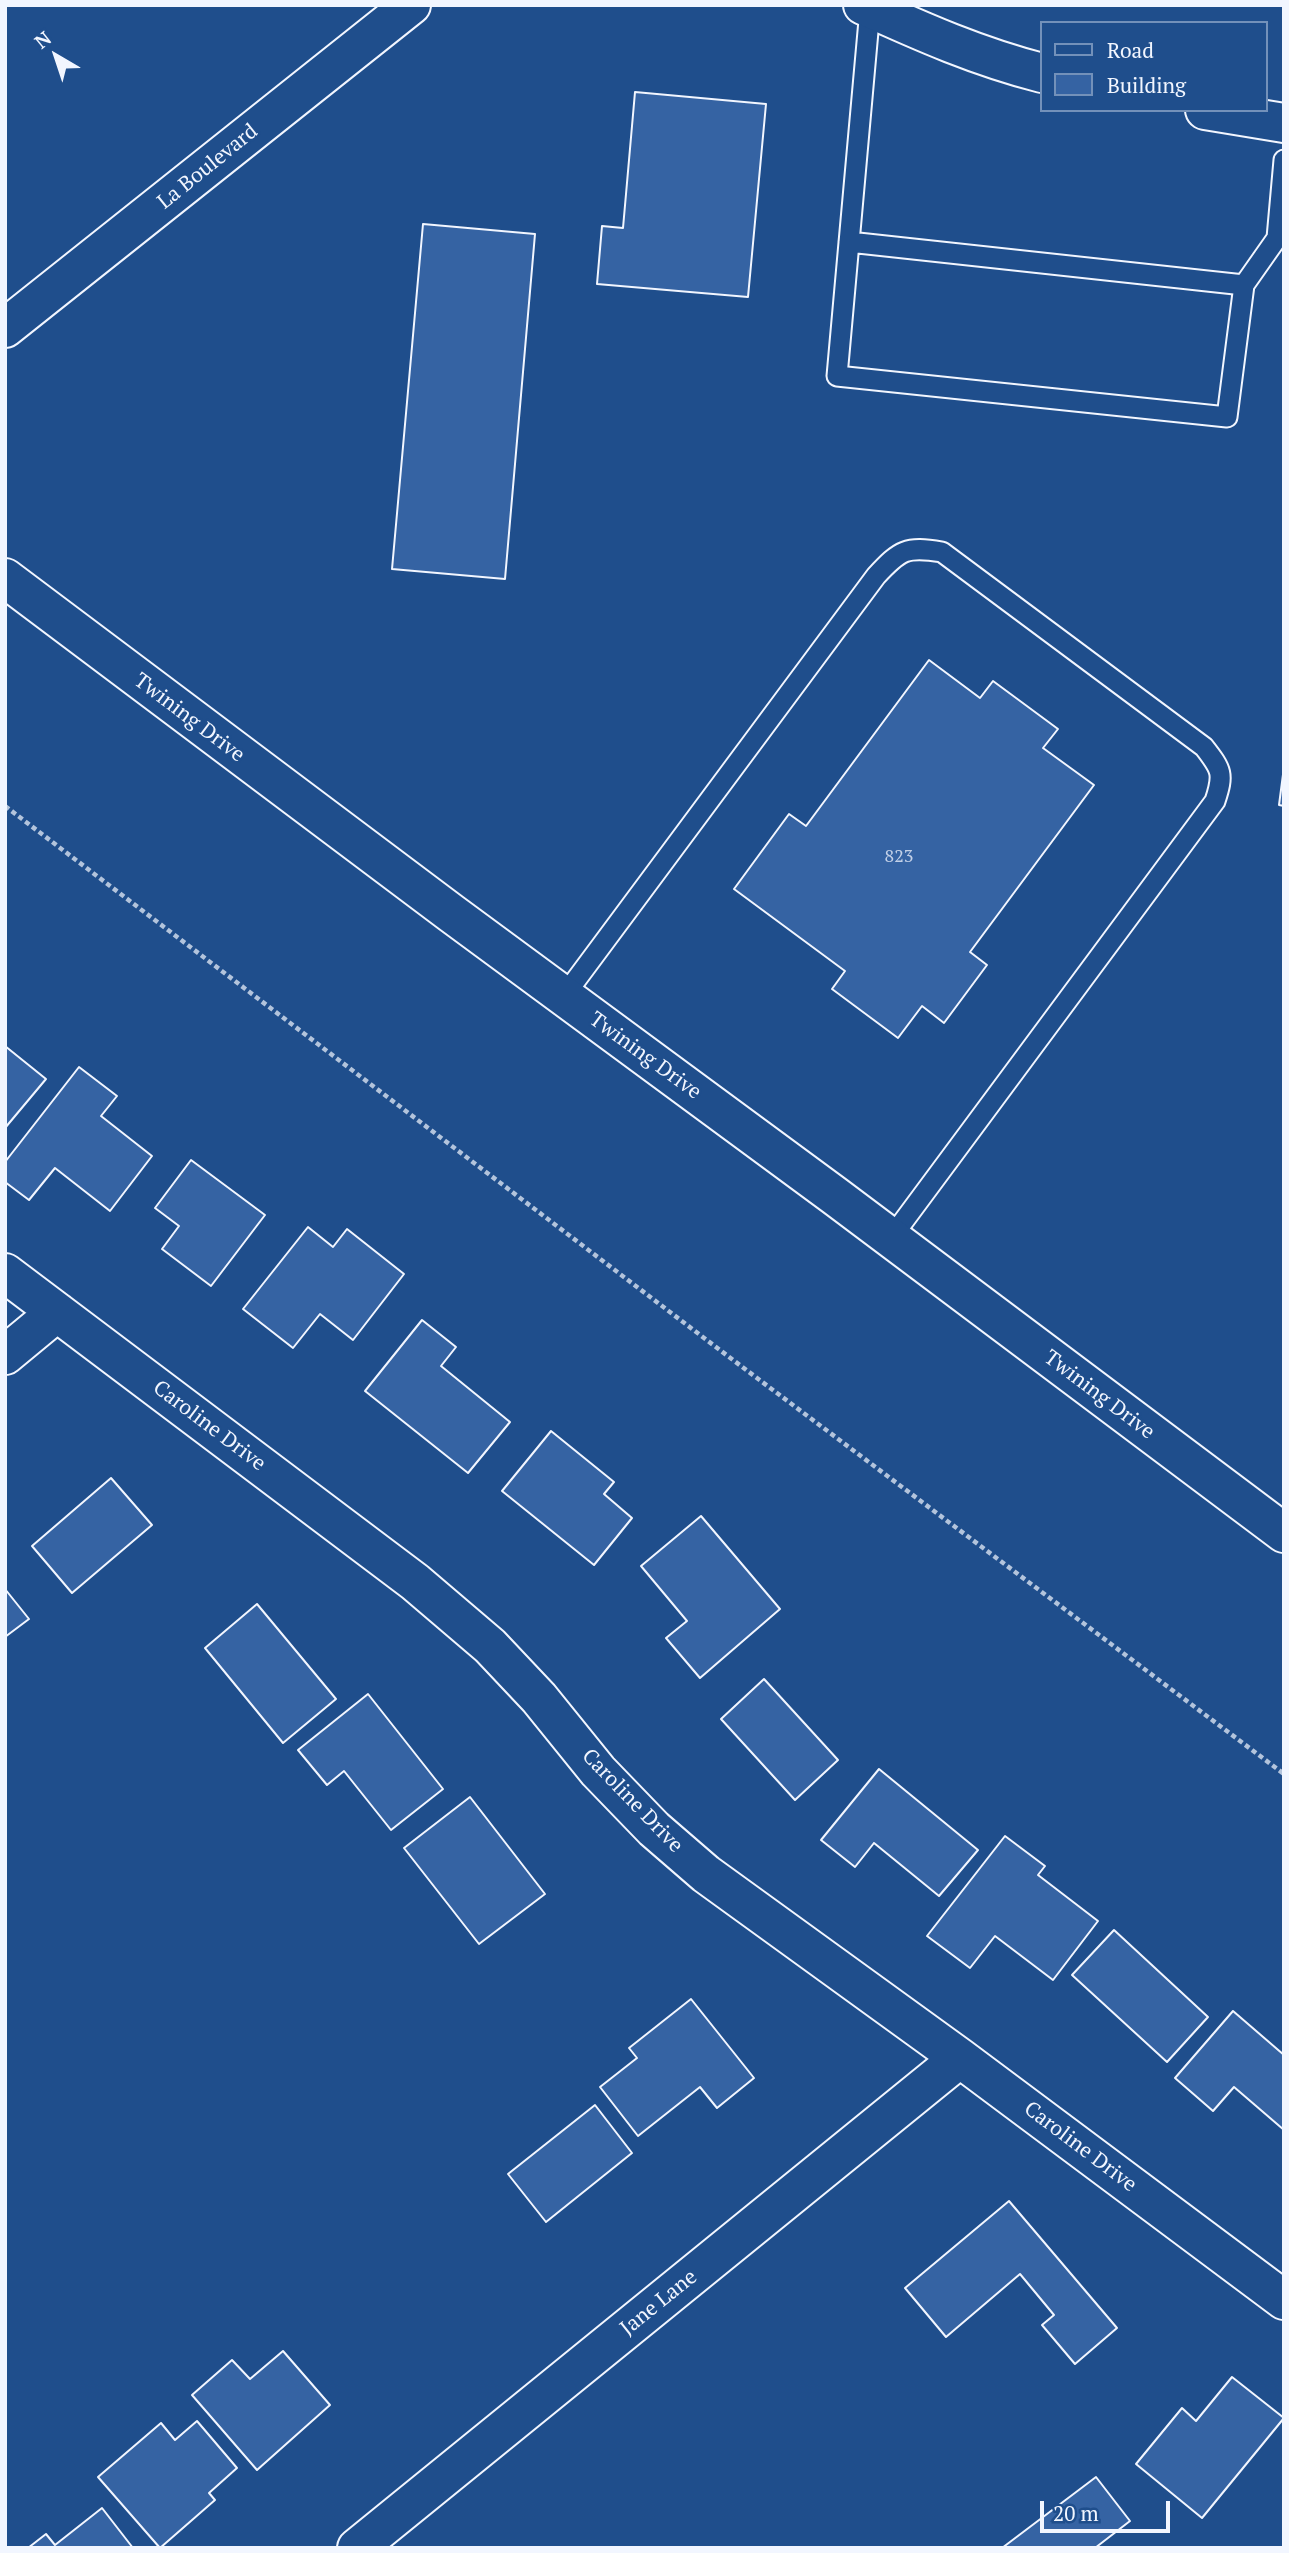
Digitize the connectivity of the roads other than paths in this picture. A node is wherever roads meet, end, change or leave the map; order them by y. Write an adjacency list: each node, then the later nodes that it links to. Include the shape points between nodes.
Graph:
1 (411, 5): 9 (street, La Boulevard)
2 (867, 7): 3 (street, via 994,61); 7 (lane)
3 (1040, 72)
4 (1217, 112): 5 (street)
5 (1284, 123)
6 (1284, 160): 8 (lane, via 1277,238)
7 (849, 242): 8 (lane); 8 (lane, via 837,376 851,378 1227,417)
8 (1244, 285)
9 (5, 328)
10 (5, 578): 11 (street, Twining Drive)
11 (564, 996): 12 (street, Twining Drive); 12 (lane, via 876,576 894,556 916,548 942,552 1204,747 1222,779 1215,801)
12 (891, 1238): 16 (street, Twining Drive)
13 (5, 1273): 14 (street, Caroline Drive)
14 (57, 1312): 15 (street); 17 (street, Caroline Drive, via 415,1582 480,1638 539,1698 598,1772 706,1874)
15 (5, 1355)
16 (1284, 1533)
17 (960, 2057): 18 (street, Caroline Drive); 19 (street, Jane Lane)
18 (1284, 2300)
19 (357, 2548)

